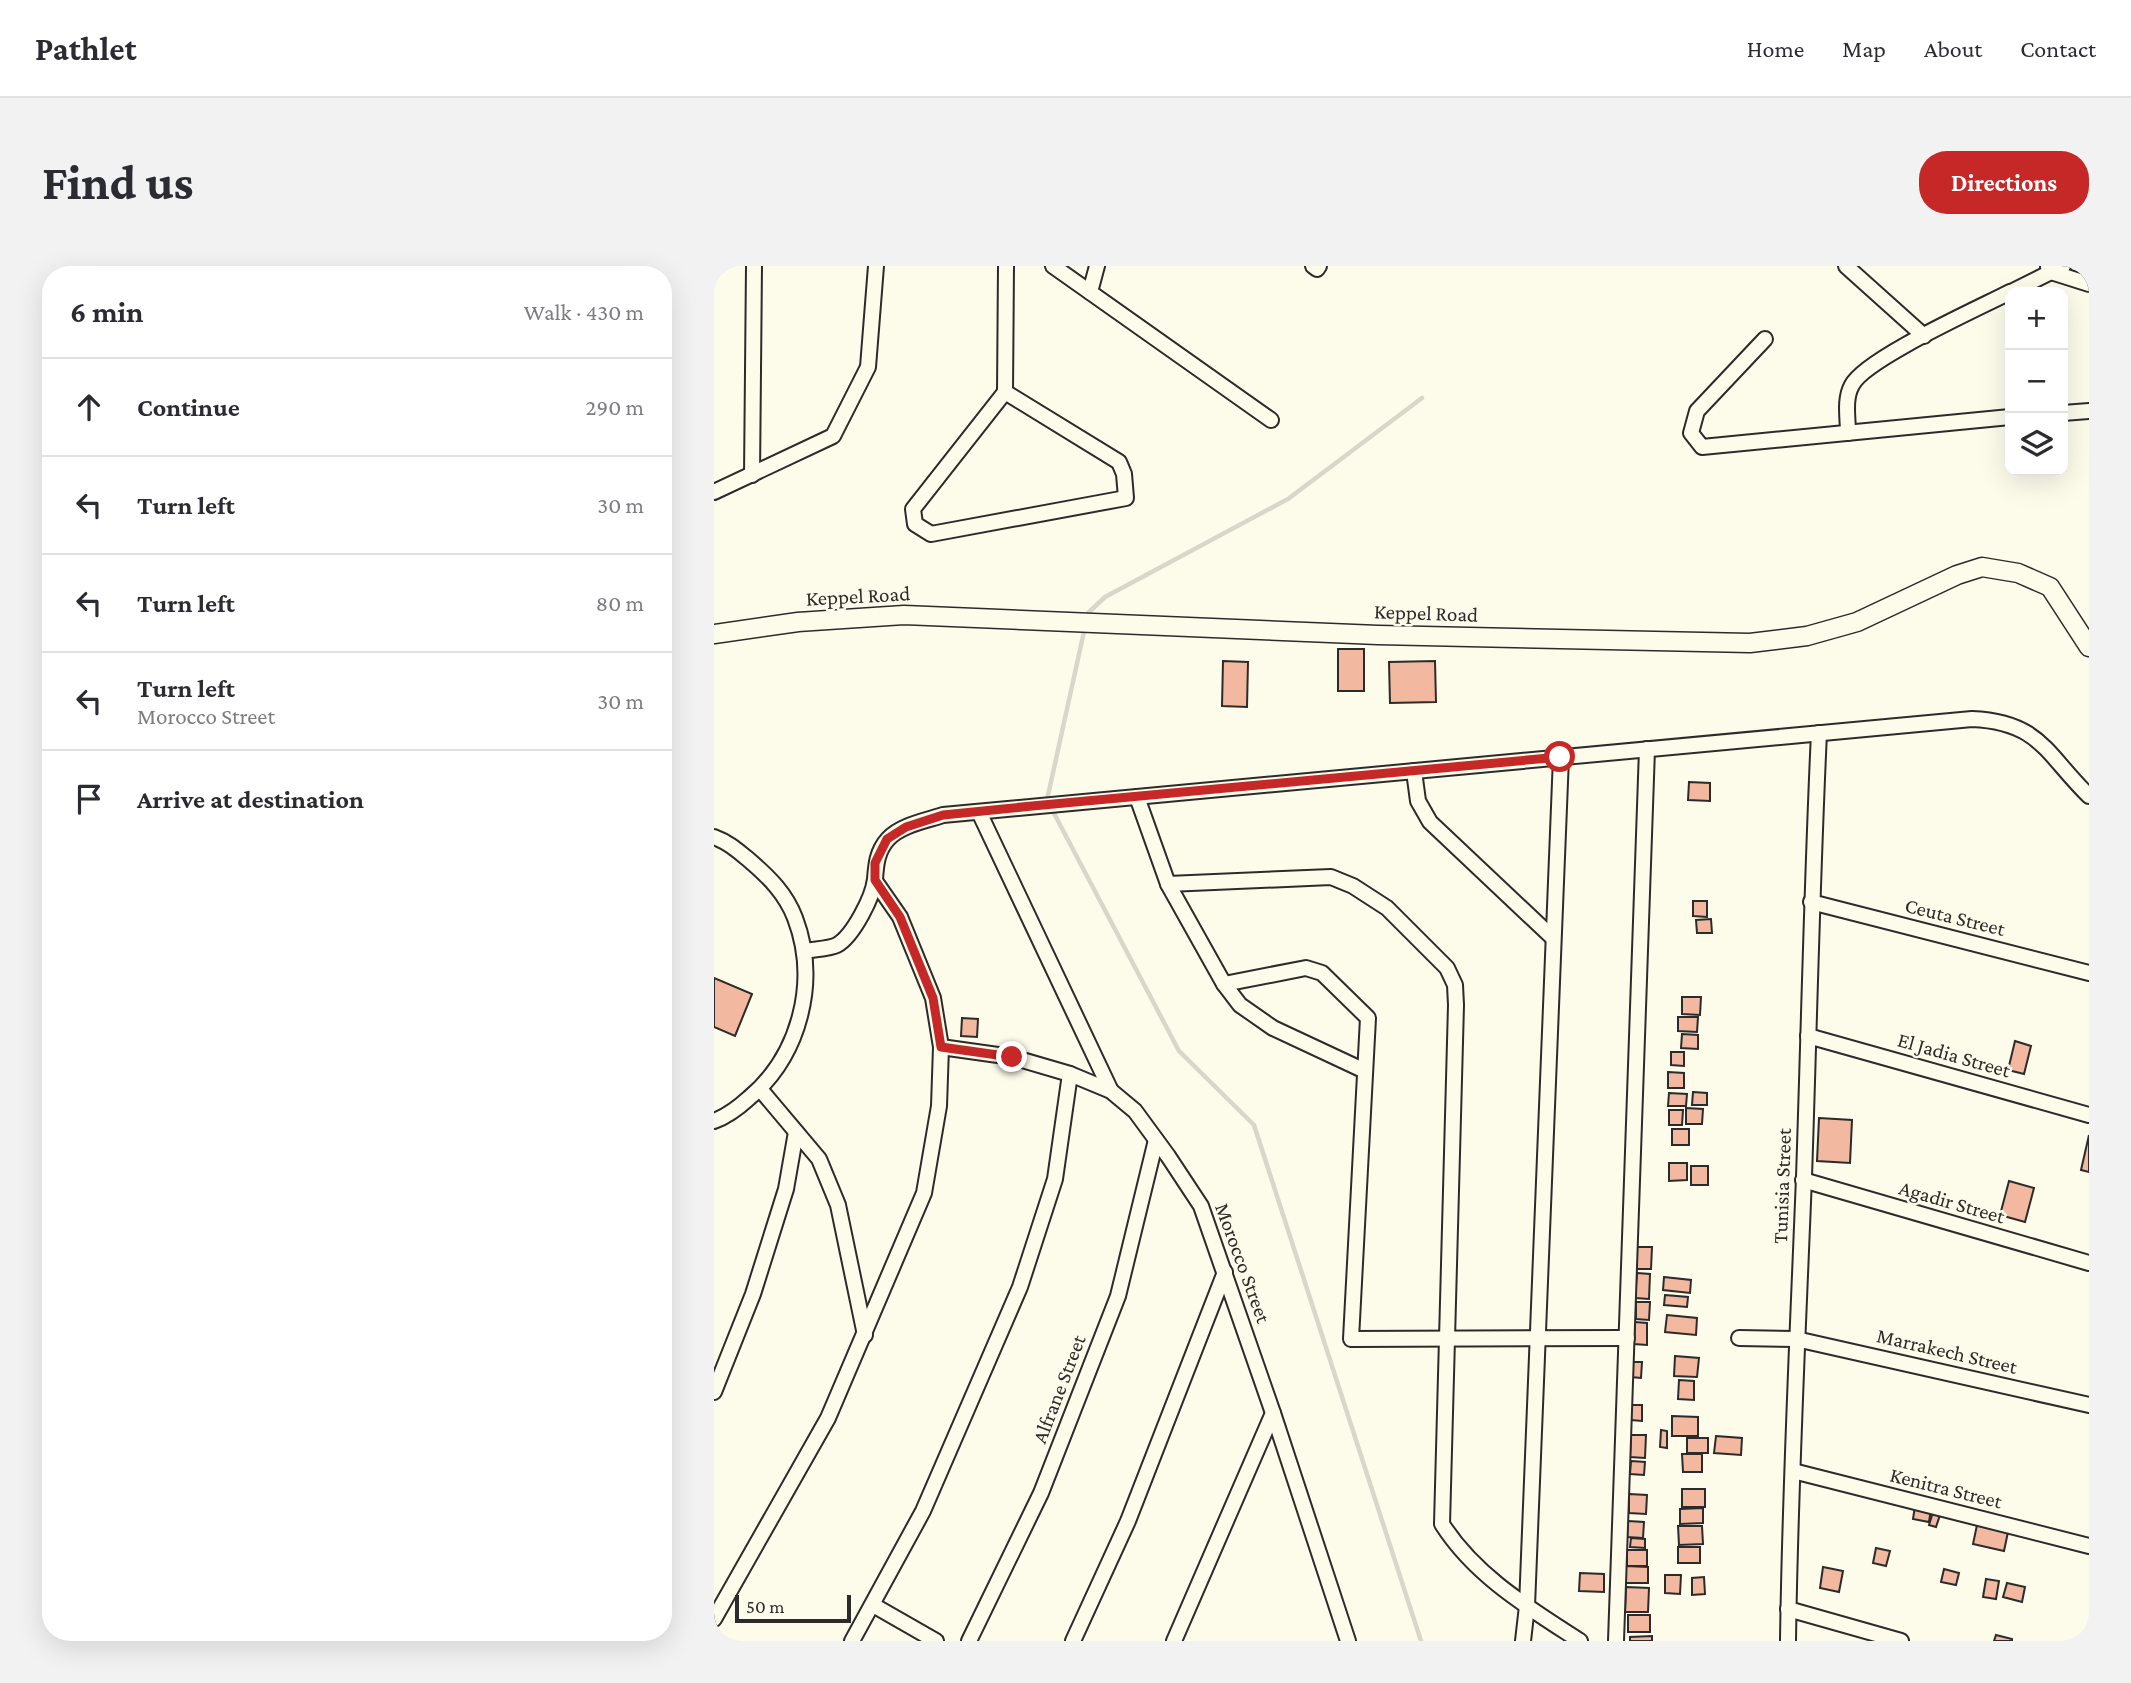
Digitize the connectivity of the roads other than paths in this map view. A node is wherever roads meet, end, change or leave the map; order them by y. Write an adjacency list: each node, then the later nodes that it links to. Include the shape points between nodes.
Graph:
1 (754, 266): 22 (street)
2 (876, 266): 22 (street, via 868,367 832,436)
3 (1006, 266): 16 (street)
4 (1053, 266): 12 (street)
5 (1097, 266): 12 (street)
6 (1313, 266): 7 (street)
7 (1319, 266)
8 (1846, 266): 14 (street)
9 (2054, 268): 10 (street); 11 (street)
10 (2089, 284)
11 (2019, 287)
12 (1090, 292): 20 (street)
13 (2005, 295): 14 (street)
14 (1924, 336): 21 (street, via 1872,363 1852,384)
15 (1765, 339): 21 (street, via 1697,411 1690,433 1702,447)
16 (1004, 392): 16 (street, via 913,509 915,524 931,534 1126,498 1119,462)
17 (2089, 411): 18 (street)
18 (2068, 413)
19 (2005, 417): 21 (street)
20 (1271, 420)
21 (1848, 433)
22 (752, 475): 23 (street)
23 (714, 492)
24 (714, 634): 25 (street, Keppel Road, via 798,622 904,615 1378,635 1751,643 1807,636 1857,622 1982,567 2018,573 2050,587)
25 (2089, 648)
26 (1819, 733): 27 (street); 30 (street, via 1995,720 2025,730 2044,744); 36 (street, Tunisia Street)
27 (1647, 749): 28 (street); 57 (street)
28 (1560, 757): 29 (street); 37 (street)
29 (1414, 771): 31 (street); 37 (street, via 1418,801 1430,822)
30 (2089, 796)
31 (1137, 797): 32 (street); 35 (street)
32 (979, 812): 34 (street, via 943,815 906,827 887,839 875,863); 46 (street)
33 (714, 837): 38 (street, via 727,842 773,880 795,916)
34 (875, 880): 38 (street, via 854,927 837,945); 42 (street, via 900,917 933,998)
35 (1168, 884): 40 (street); 55 (street, via 1331,877 1387,908 1447,968 1455,985 1456,1005)
36 (1811, 901): 39 (street, Ceuta Street); 41 (street, Tunisia Street)
37 (1553, 938): 56 (street)
38 (805, 951): 45 (street, via 804,1005 786,1056)
39 (2089, 973)
40 (1224, 984): 43 (street, via 1240,1005 1273,1028); 43 (street, via 1306,968 1322,973 1368,1018)
41 (1808, 1036): 47 (street, El Jadia Street); 51 (street, Tunisia Street)
42 (941, 1047): 44 (street, Morocco Street, via 1012,1057); 54 (street, via 939,1106 924,1193)
43 (1365, 1070): 55 (street, via 1351,1339)
44 (1070, 1074): 46 (street, Morocco Street); 65 (street, via 1055,1179 1020,1287 923,1511)
45 (760, 1089): 48 (street); 49 (street)
46 (1111, 1091): 50 (street, Morocco Street, via 1135,1111)
47 (2089, 1115)
48 (714, 1122)
49 (796, 1132): 54 (street, via 819,1159 838,1205); 60 (street, via 786,1189 757,1281)
50 (1156, 1140): 53 (street, Morocco Street, via 1201,1206); 71 (street, Alfrane Street, via 1118,1296 1041,1493)
51 (1803, 1180): 52 (street, Agadir Street); 59 (street, Tunisia Street)
52 (2089, 1263)
53 (1224, 1272): 62 (street, Morocco Street); 72 (street, via 1128,1521)
54 (865, 1335): 68 (street, via 828,1418)
55 (1447, 1338): 56 (street); 66 (street, via 1441,1524 1456,1547 1488,1578)
56 (1538, 1338): 57 (street); 66 (street)
57 (1627, 1338): 77 (street)
58 (1739, 1338): 59 (street, Marrakech Street)
59 (1796, 1339): 61 (street, Marrakech Street); 63 (street, Tunisia Street)
60 (714, 1392)
61 (2089, 1405)
62 (1273, 1413): 73 (street); 74 (street, Morocco Street)
63 (1793, 1471): 64 (street, Kenitra Street); 67 (street, Tunisia Street)
64 (2089, 1546)
65 (873, 1605): 69 (street); 70 (street)
66 (1527, 1606): 75 (street); 76 (street)
67 (1788, 1609): 78 (street, Tunisia Street); 79 (street)
68 (714, 1619)
69 (852, 1641)
70 (936, 1641)
71 (969, 1641)
72 (1073, 1641)
73 (1174, 1641)
74 (1348, 1641)
75 (1523, 1641)
76 (1580, 1641)
77 (1616, 1641)
78 (1788, 1641)
79 (1901, 1641)

